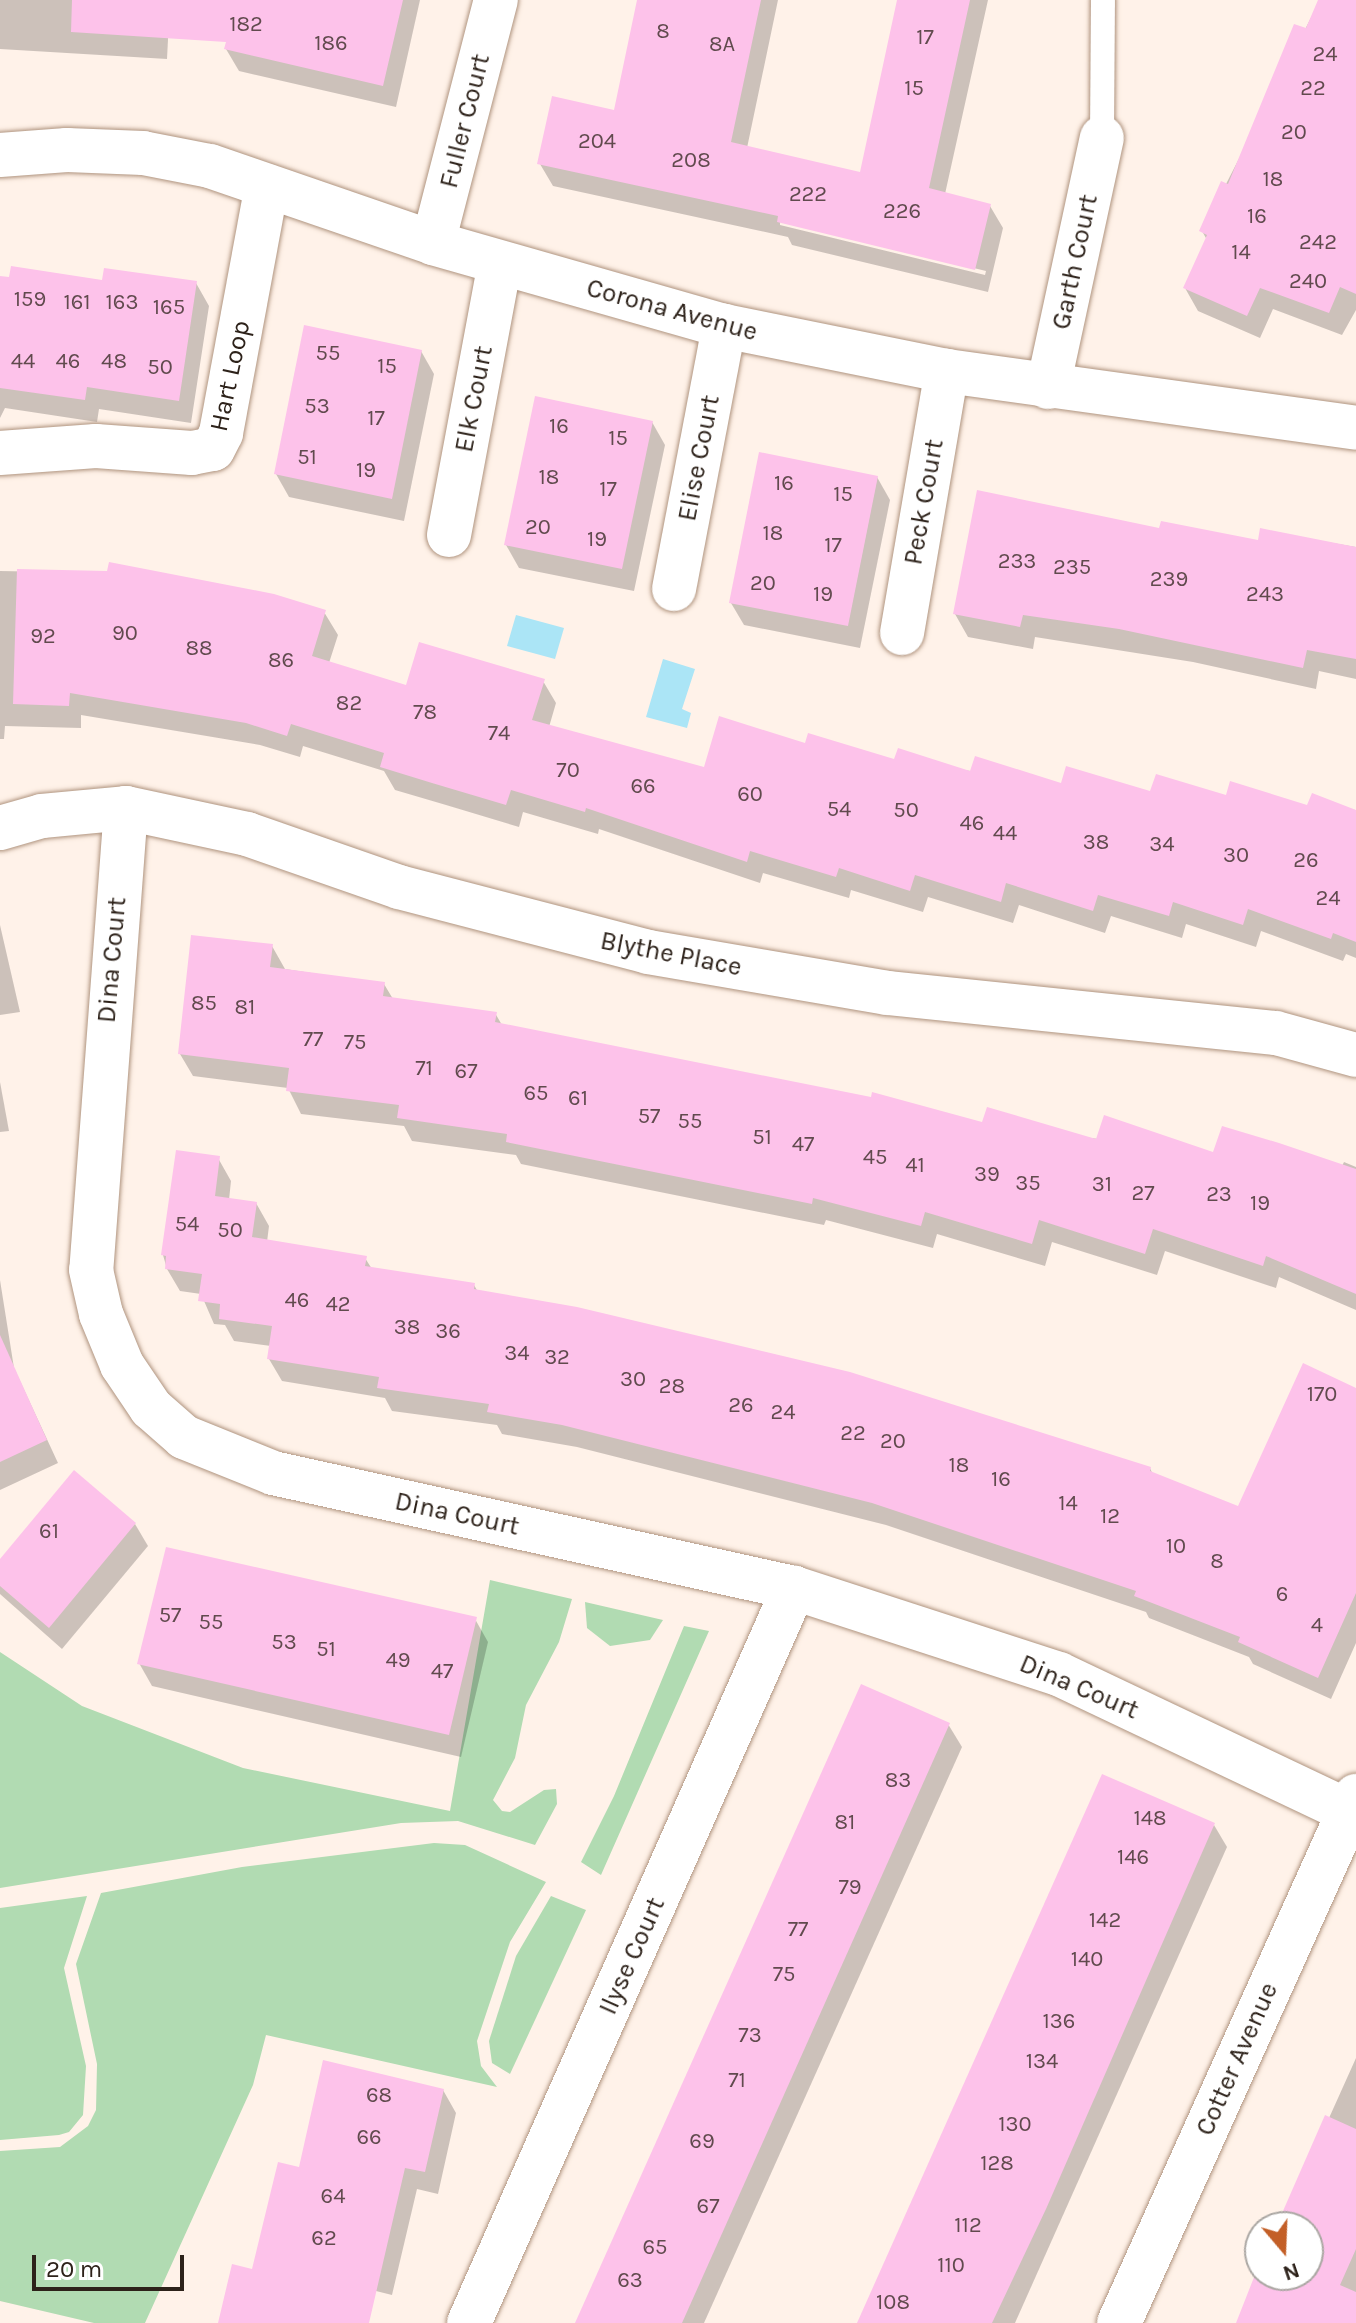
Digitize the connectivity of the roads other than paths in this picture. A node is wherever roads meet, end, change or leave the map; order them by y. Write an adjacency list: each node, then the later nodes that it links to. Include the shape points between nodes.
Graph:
1 (496, 0): 6 (street, Fuller Court)
2 (1103, 0): 3 (lane)
3 (1102, 138): 10 (street, Garth Court)
4 (0, 155): 5 (street, Corona Avenue, via 67,150 143,153 210,166)
5 (267, 186): 6 (street, Corona Avenue); 12 (street, Hart Loop, via 221,433 213,449 192,453 96,446)
6 (433, 243): 7 (street, Corona Avenue)
7 (500, 263): 8 (street, Corona Avenue); 13 (street, Elk Court)
8 (724, 326): 9 (street, Corona Avenue); 14 (street, Elise Court)
9 (947, 371): 10 (street, Corona Avenue); 15 (street, Peck Court)
10 (1048, 387): 11 (street, Corona Avenue)
11 (1356, 428)
12 (0, 453)
13 (449, 535)
14 (674, 589)
15 (902, 633)
16 (126, 808): 17 (street, Blythe Place, via 42,816); 18 (street, Blythe Place, via 247,834 399,887 648,952 887,993 1276,1033); 19 (street, Dina Court, via 91,1270 101,1314 122,1365 151,1408 184,1437 273,1473)
17 (0, 828)
18 (1356, 1055)
19 (794, 1588): 20 (street, Dina Court, via 1059,1674); 21 (street, Ilyse Court)
20 (1352, 1804): 22 (street, Cotter Avenue)
21 (469, 2323)
22 (1119, 2323)

